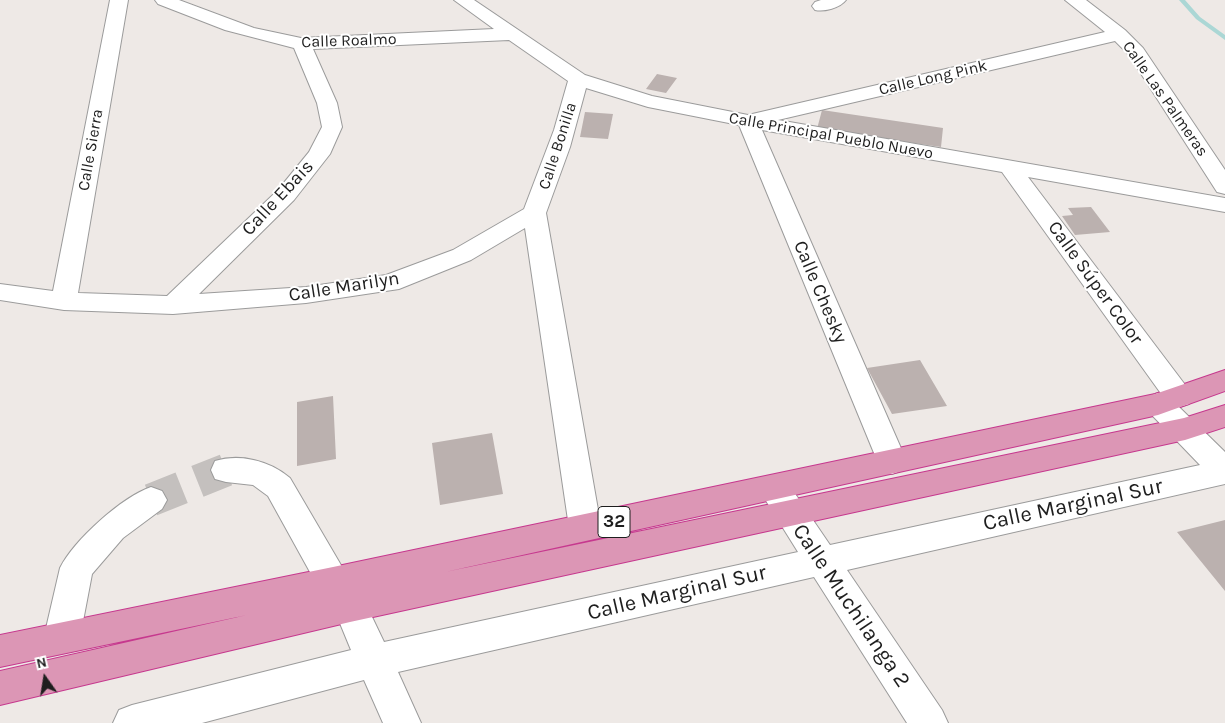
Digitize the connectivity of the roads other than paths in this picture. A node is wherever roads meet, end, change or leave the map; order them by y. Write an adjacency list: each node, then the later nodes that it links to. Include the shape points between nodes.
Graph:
1 (119, 0): 15 (street, Calle Sierra)
2 (164, 0): 7 (street, Calle Roalmo, via 238,30)
3 (463, 0): 5 (street, Calle Principal Pueblo Nuevo)
4 (1074, 0): 6 (street, Calle Las Palmeras)
5 (511, 34): 7 (street, Calle Roalmo); 8 (street, Calle Principal Pueblo Nuevo)
6 (1119, 34): 9 (street, Calle Long Pink); 11 (street, Calle Las Palmeras, via 1136,52)
7 (301, 44): 16 (street, Calle Ebais, via 327,103 332,127 322,147 286,196)
8 (578, 79): 9 (street, Calle Principal Pueblo Nuevo, via 648,101); 13 (street, Calle Bonilla, via 558,153)
9 (748, 121): 10 (street, Calle Principal Pueblo Nuevo); 21 (street, Calle Chesky)
10 (1010, 168): 12 (street, Calle Principal Pueblo Nuevo); 18 (street, Calle Súper Color)
11 (1225, 187)
12 (1225, 205)
13 (534, 213): 16 (street, Calle Marilyn, via 462,255 390,283 306,295); 26 (street)
14 (0, 292): 15 (street, Calle Marilyn)
15 (64, 301): 16 (street, Calle Marilyn)
16 (173, 305)
17 (1225, 380): 18 (highway, 32)
18 (1169, 400): 20 (street, Calle Súper Color); 21 (highway, 32)
19 (1225, 416): 20 (highway, 32)
20 (1185, 430): 23 (street, Calle Súper Color); 25 (highway, 32)
21 (892, 462): 25 (highway, 32)
22 (226, 470): 28 (street, via 260,473 279,487)
23 (1225, 471): 27 (street, Calle Marginal Sur)
24 (151, 500): 29 (street, via 112,529 77,568)
25 (781, 502): 26 (highway, 32); 27 (street, Calle Muchilanga 2); 28 (highway, 32)
26 (586, 528): 28 (highway, 32)
27 (820, 561): 31 (street, Calle Marginal Sur); 35 (street, Calle Muchilanga 2)
28 (342, 595): 29 (highway, 32); 31 (street); 32 (highway, 32)
29 (62, 637): 30 (highway, 32)
30 (0, 651)
31 (374, 661): 33 (street, Calle Marginal Sur); 34 (street)
32 (0, 688)
33 (132, 723)
34 (402, 723)
35 (929, 723)

